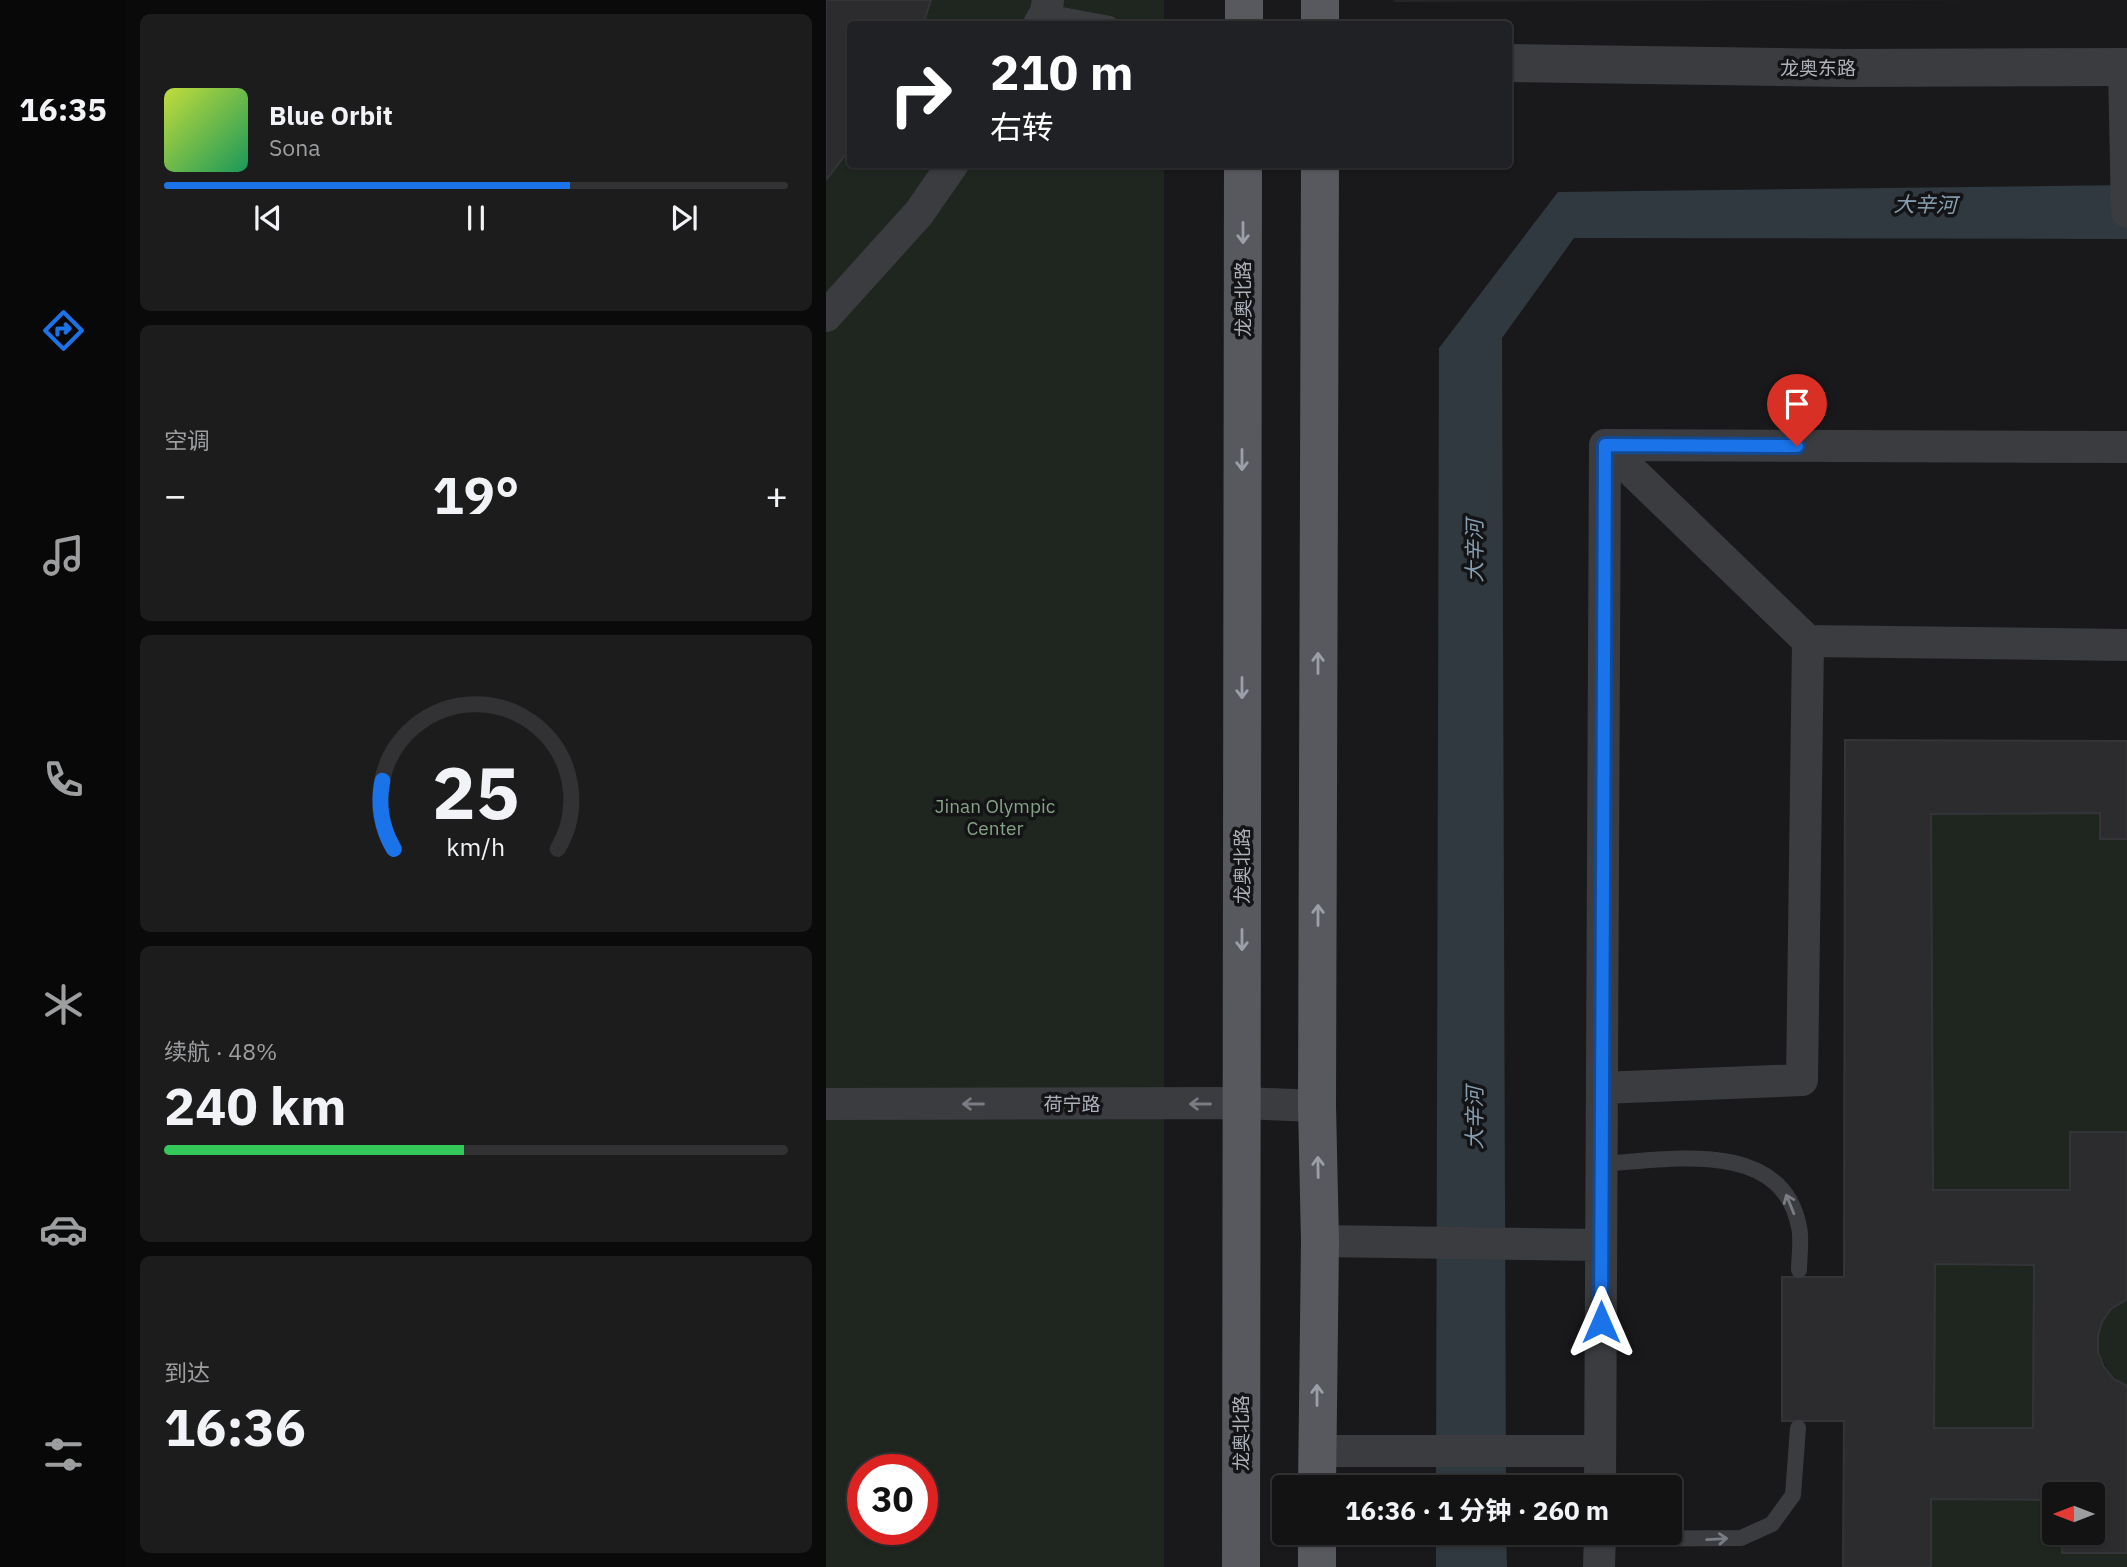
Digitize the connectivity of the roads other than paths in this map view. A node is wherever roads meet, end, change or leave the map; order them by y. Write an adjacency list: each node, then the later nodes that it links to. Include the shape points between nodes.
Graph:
1 (1244, 0): 5 (main road)
2 (1320, 0): 6 (main road)
3 (1044, 12): 4 (lane)
4 (1094, 21)
5 (1244, 21)
6 (1320, 21)
7 (1512, 63): 8 (street, 龙奥东路)
8 (2126, 67): 12 (street)
9 (950, 168): 14 (street, via 919,213)
10 (1244, 168): 20 (main road, 龙奥北路, one-way to 20)
11 (1320, 168): 22 (main road, one-way to 11)
12 (2126, 168): 13 (street)
13 (2127, 212)
14 (826, 316)
15 (1605, 445): 16 (street); 17 (street); 19 (street)
16 (2127, 447)
17 (1808, 641): 18 (street); 19 (street, via 1802,1080)
18 (2127, 645)
19 (1602, 1088): 23 (street)
20 (1242, 1103): 21 (street, 荷宁路, one-way to 21); 22 (street, 荷宁路); 33 (main road, 龙奥北路)
21 (826, 1104)
22 (1317, 1106): 24 (main road, one-way to 22)
23 (1601, 1164): 25 (street); 26 (lane, one-way to 23, via 1799,1227 1783,1187 1748,1166 1712,1158)
24 (1320, 1241): 25 (street); 29 (main road, one-way to 24)
25 (1601, 1245): 28 (street)
26 (1799, 1270)
27 (1798, 1427): 32 (lane, one-way to 27, via 1741,1538 1772,1524 1793,1495)
28 (1600, 1451): 29 (street, via 1429,1451); 30 (street)
29 (1317, 1469)
30 (1600, 1475)
31 (1317, 1545): 34 (main road)
32 (1599, 1546)
33 (1241, 1567)
34 (1317, 1567)

